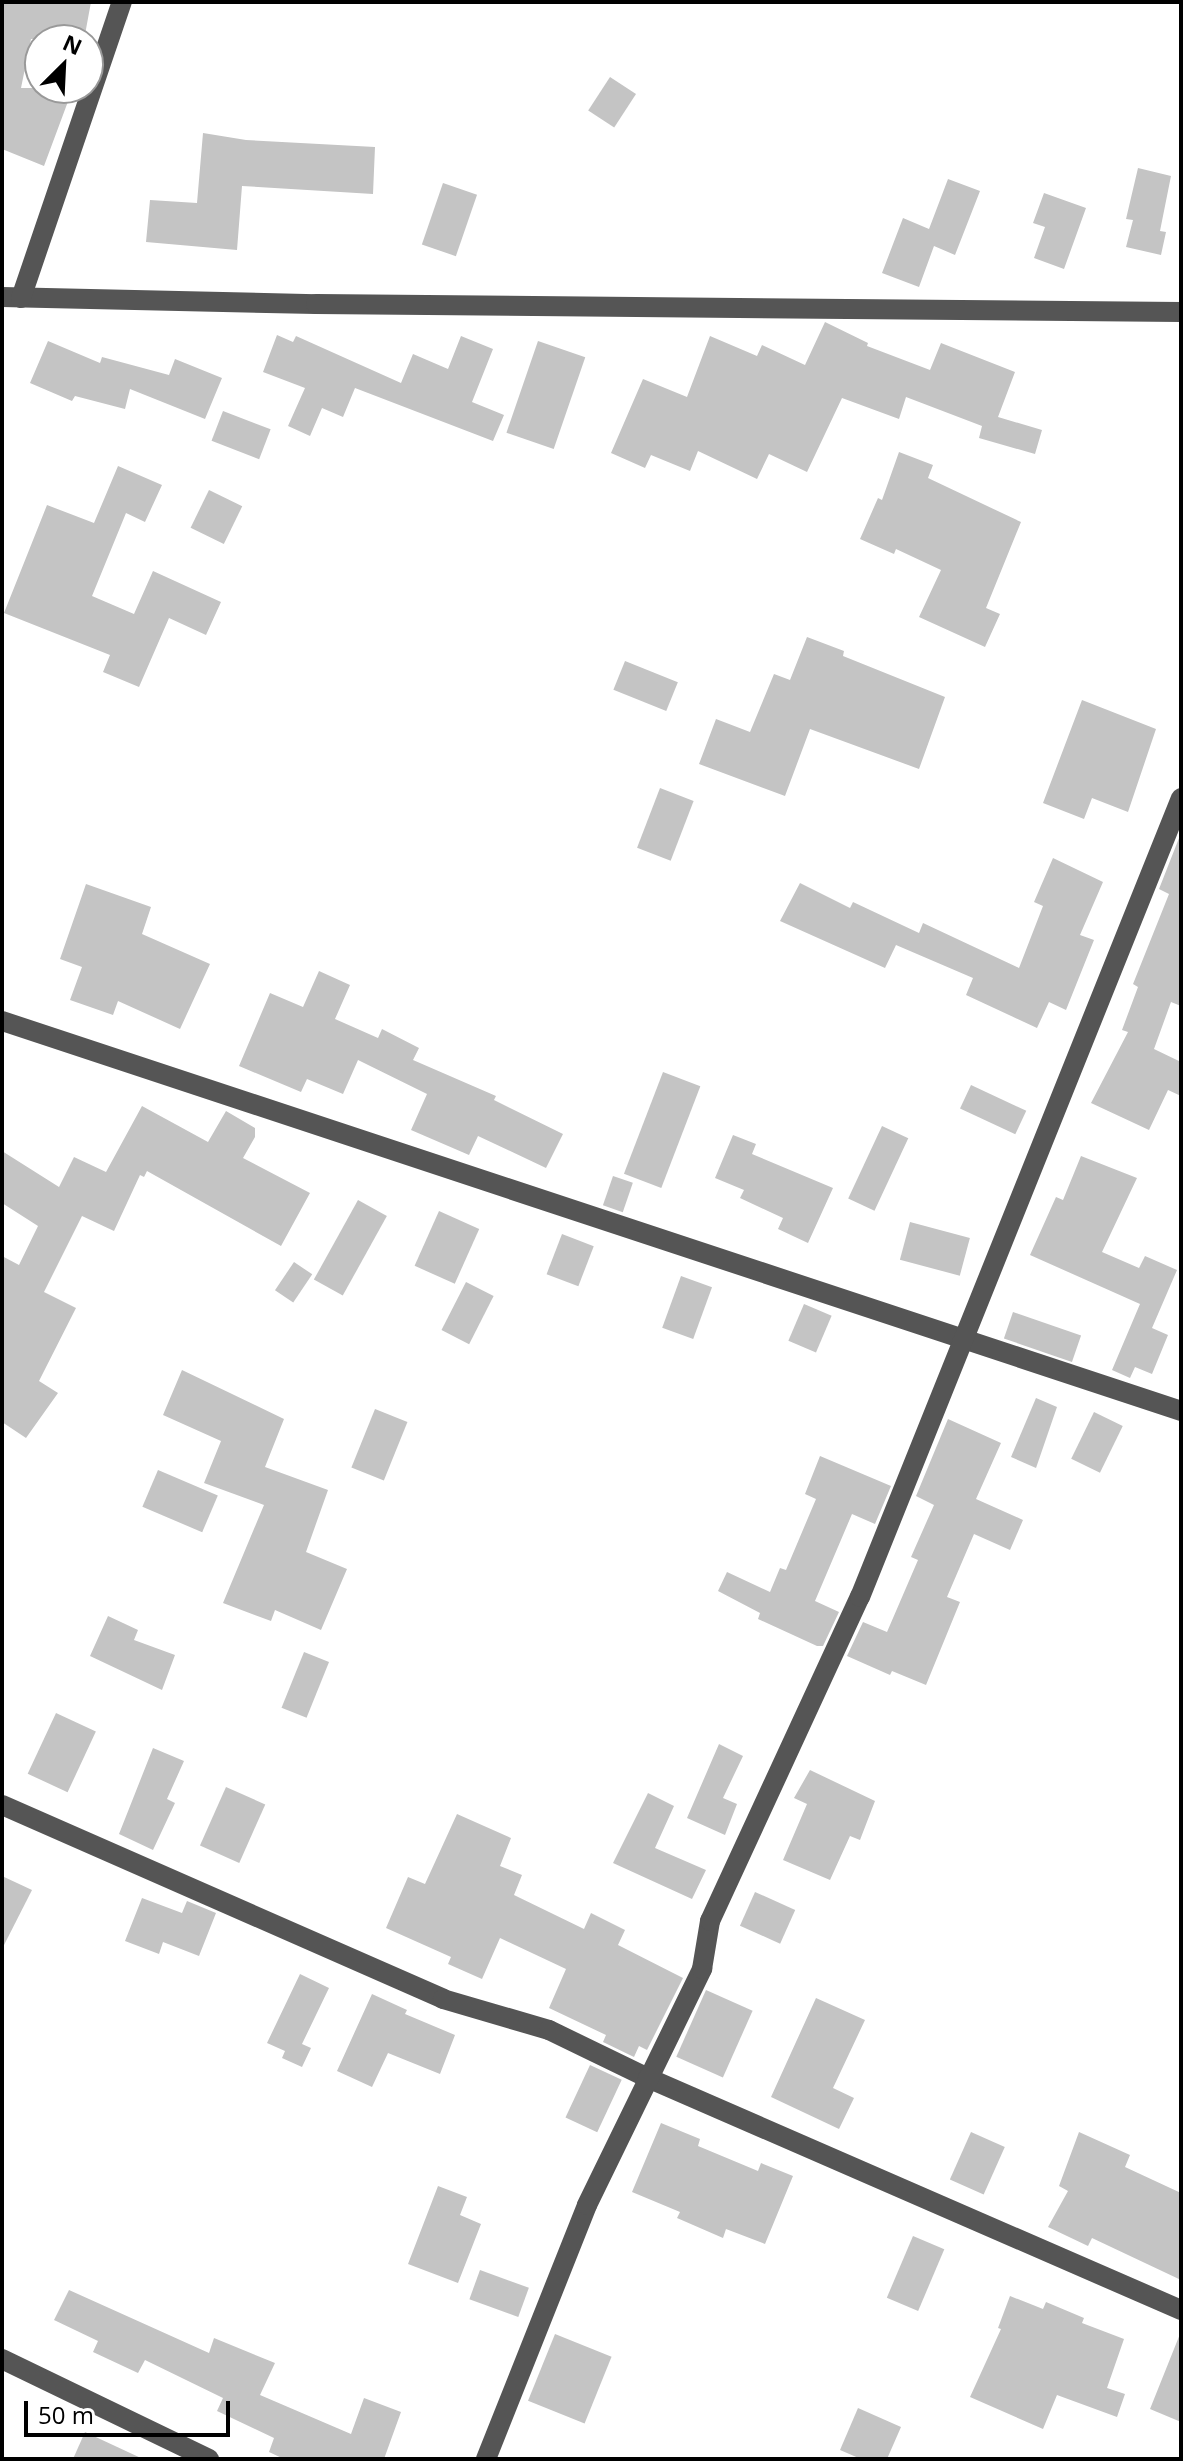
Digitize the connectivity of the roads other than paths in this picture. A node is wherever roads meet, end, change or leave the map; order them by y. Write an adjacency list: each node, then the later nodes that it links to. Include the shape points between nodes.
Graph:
1 (122, 2): 2 (street)
2 (11, 298): 3 (street)
3 (1181, 312)
4 (1181, 798): 6 (street)
5 (2, 1021): 6 (street)
6 (962, 1339): 7 (street); 9 (street, via 860,1597 710,1921 702,1969)
7 (1181, 1411)
8 (2, 1805): 9 (street, via 443,1999 549,2030)
9 (648, 2078): 10 (street); 13 (street, via 587,2205)
10 (1181, 2310)
11 (2, 2359): 12 (street)
12 (209, 2459)
13 (486, 2459)

